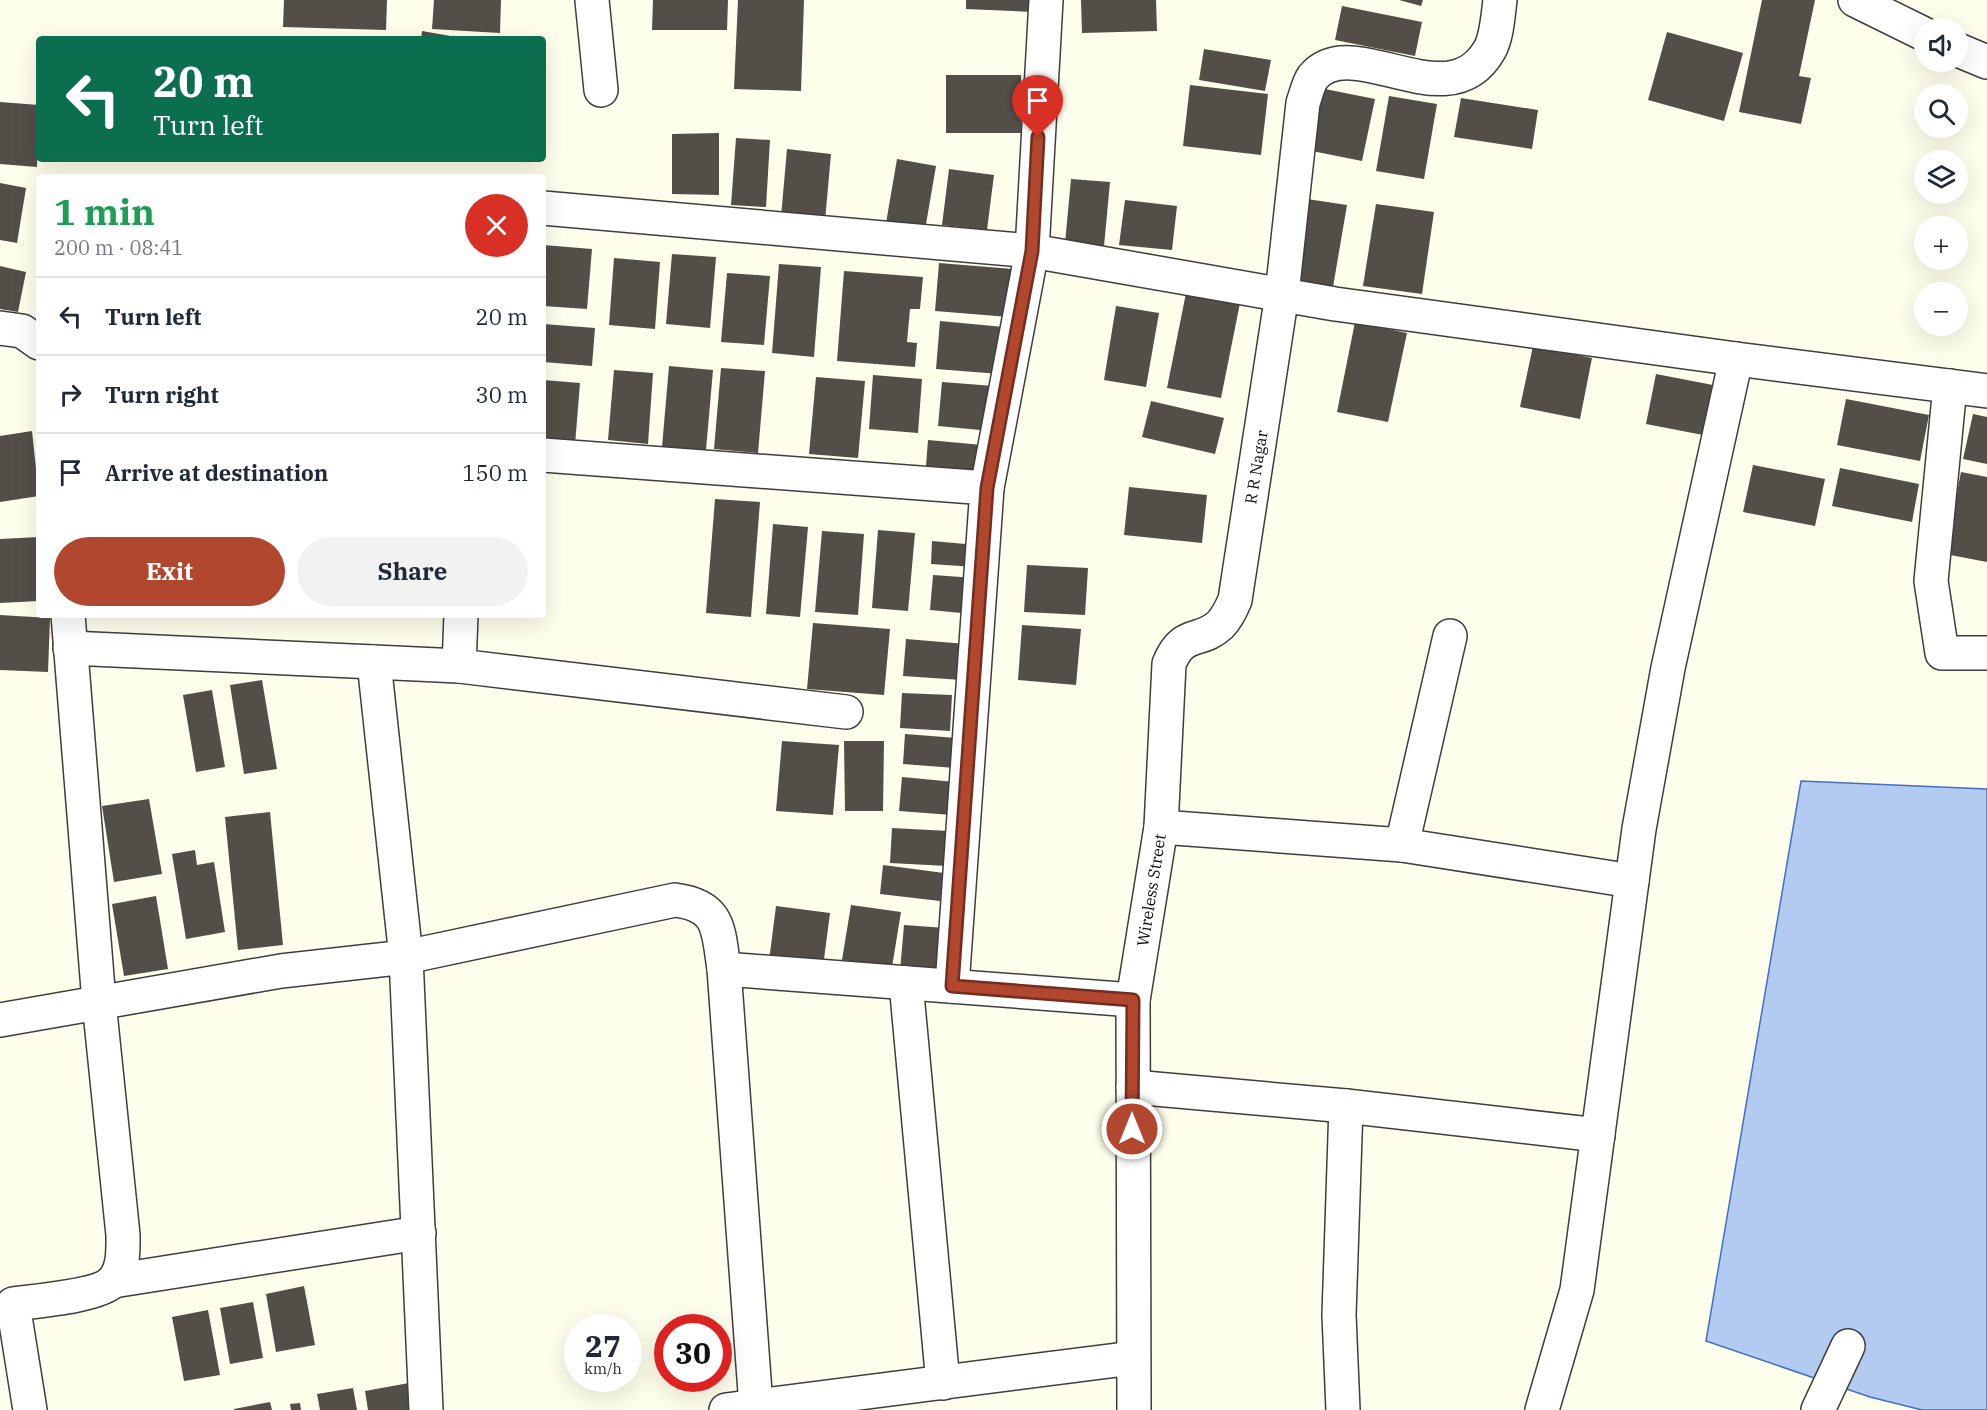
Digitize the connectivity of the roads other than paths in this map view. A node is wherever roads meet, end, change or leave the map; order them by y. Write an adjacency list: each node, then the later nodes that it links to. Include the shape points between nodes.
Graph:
1 (592, 0): 8 (street)
2 (1046, 0): 10 (street)
3 (1500, 0): 11 (street, R R Nagar, via 1491,48 1478,66 1463,76 1441,80 1359,64 1332,65 1314,77 1303,103)
4 (1855, 0): 5 (street)
5 (1914, 29)
6 (1968, 54): 7 (street)
7 (1987, 62)
8 (601, 90)
9 (546, 208): 10 (street)
10 (1032, 251): 11 (street); 18 (street)
11 (1282, 294): 14 (street); 27 (street, R R Nagar, via 1235,600 1219,627 1186,640 1175,650 1169,664)
12 (0, 328): 13 (street, via 22,331)
13 (36, 341)
14 (1736, 359): 15 (street); 29 (street, via 1668,668)
15 (1950, 386): 16 (street); 23 (street, via 1931,581 1942,653)
16 (1987, 391)
17 (546, 455): 18 (street)
18 (987, 488): 33 (street)
19 (68, 618): 22 (street)
20 (461, 618): 25 (street)
21 (1450, 636): 28 (street)
22 (70, 648): 24 (street); 35 (street)
23 (1987, 653)
24 (374, 662): 25 (street); 30 (street)
25 (459, 666): 26 (street)
26 (846, 712)
27 (1161, 827): 28 (street, Wireless Street); 34 (street, Wireless Street)
28 (1402, 845): 29 (street, Wireless Street)
29 (1632, 881): 39 (street)
30 (406, 957): 31 (street, via 675,900 696,903 711,914 719,932); 35 (street, via 281,971); 40 (street)
31 (724, 969): 32 (street); 45 (street)
32 (906, 983): 33 (street); 44 (street)
33 (952, 986): 34 (street)
34 (1133, 1000): 37 (street, Wireless Street)
35 (99, 1002): 36 (street); 41 (street, via 123,1235 122,1263)
36 (0, 1020)
37 (1133, 1087): 38 (street); 43 (street, Wireless Street)
38 (1346, 1106): 39 (street); 49 (street, via 1339,1315)
39 (1598, 1135): 50 (street, via 1577,1290)
40 (419, 1233): 41 (street); 47 (street)
41 (113, 1281): 46 (street, via 100,1289 13,1304)
42 (1848, 1346): 51 (street)
43 (1133, 1358): 44 (street); 48 (street, Wireless Street)
44 (943, 1383): 45 (street)
45 (741, 1408)
46 (30, 1410)
47 (426, 1410)
48 (1134, 1410)
49 (1343, 1410)
50 (1542, 1410)
51 (1818, 1410)

